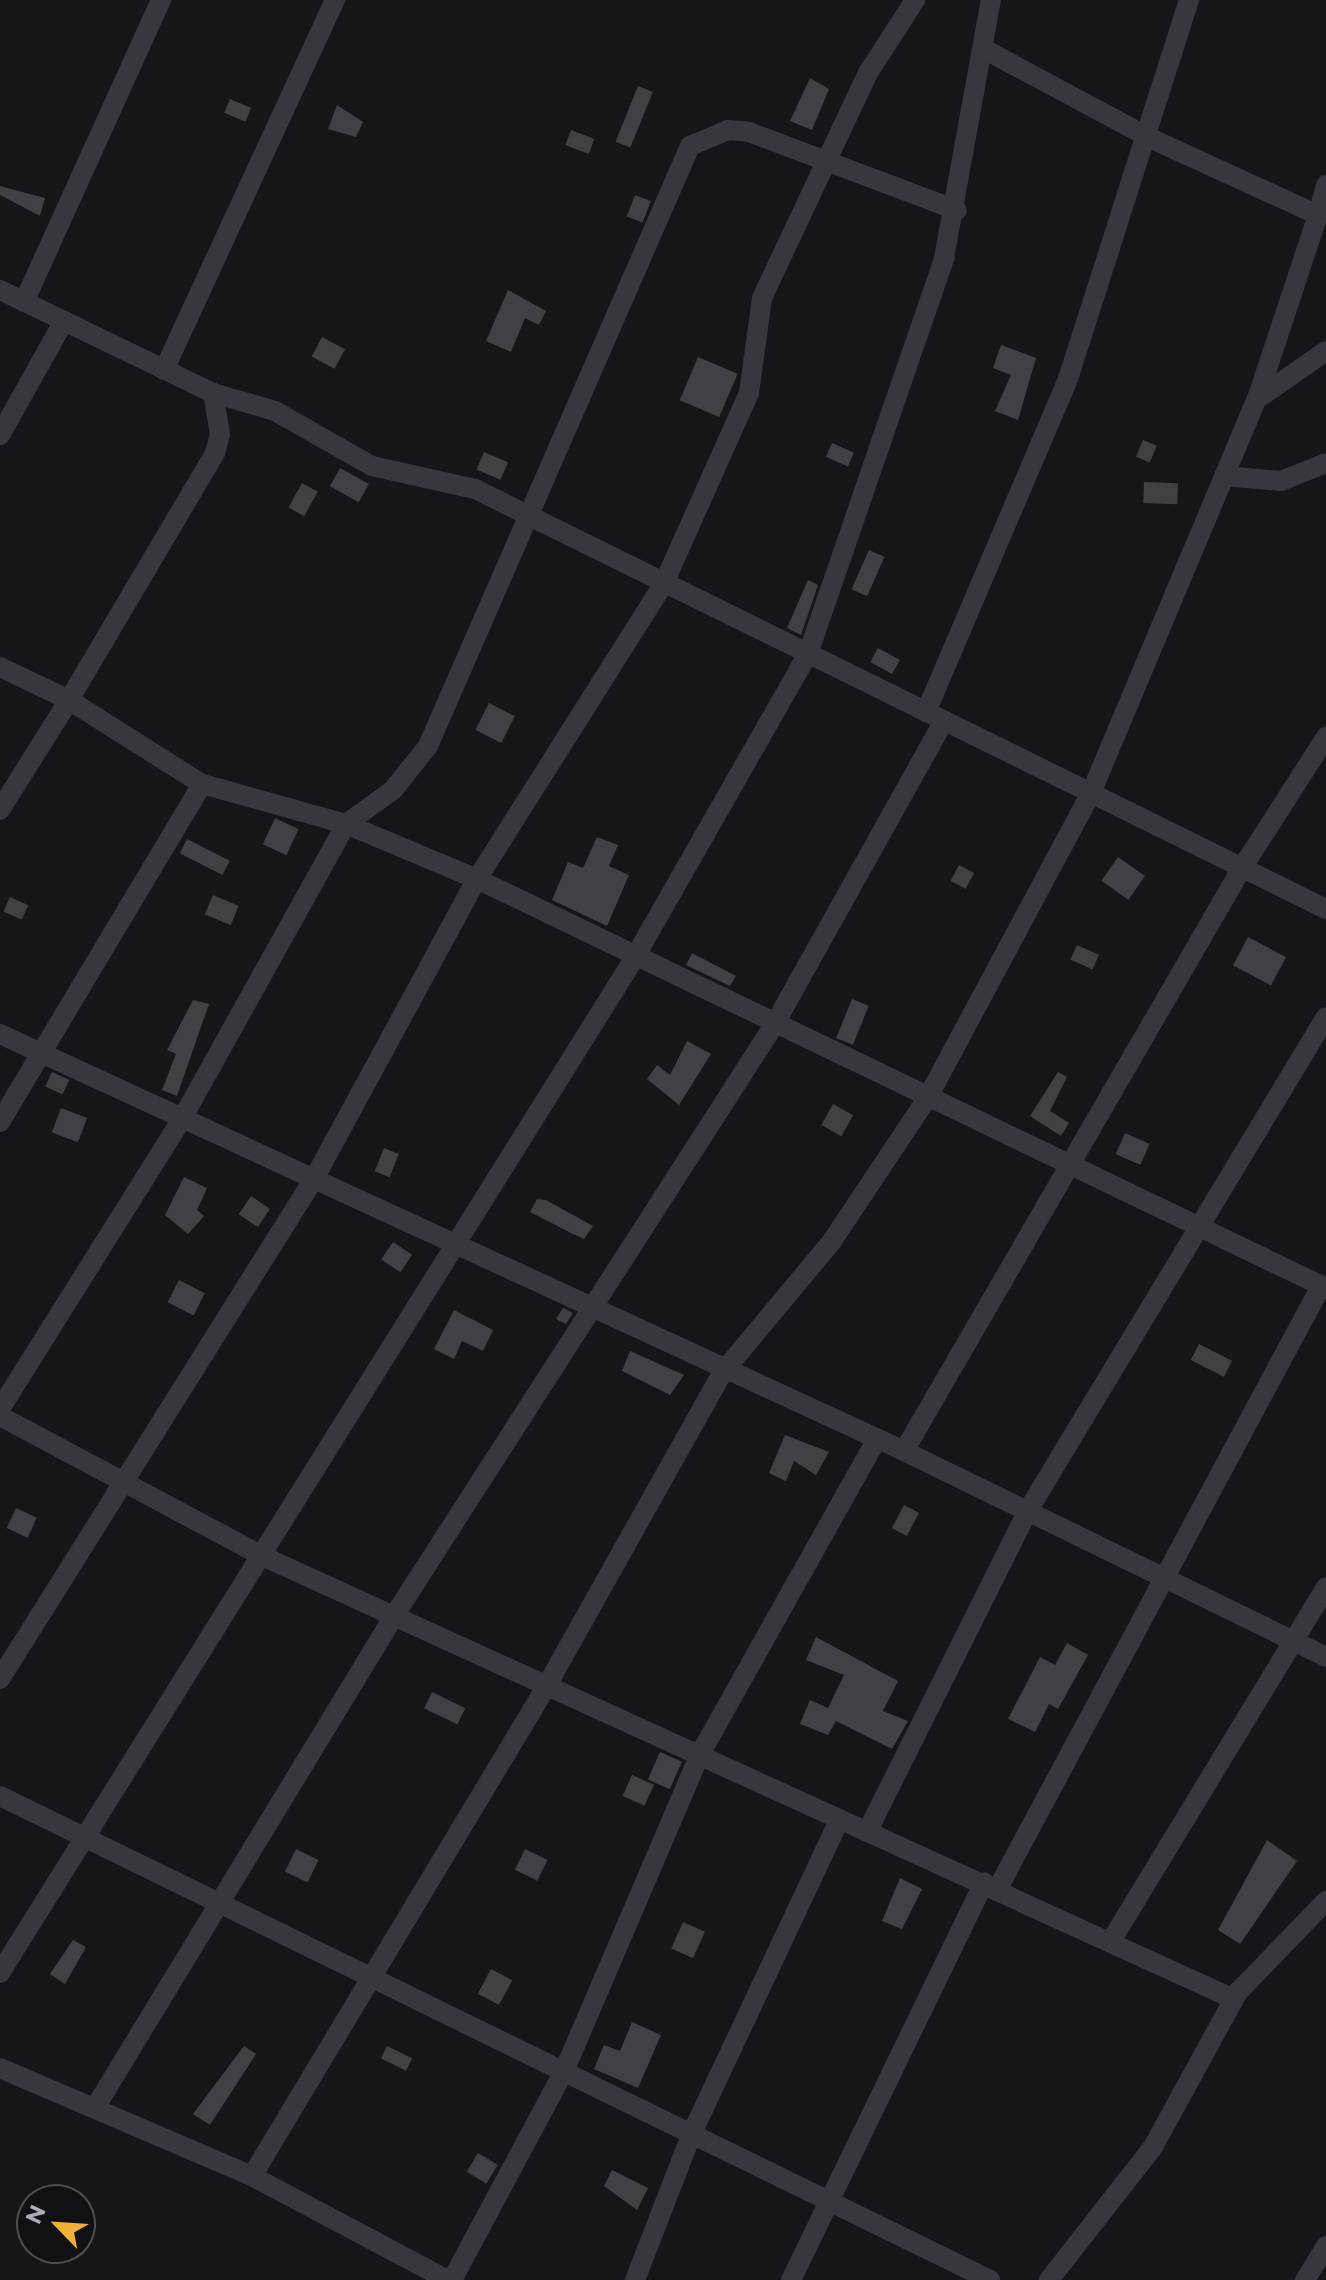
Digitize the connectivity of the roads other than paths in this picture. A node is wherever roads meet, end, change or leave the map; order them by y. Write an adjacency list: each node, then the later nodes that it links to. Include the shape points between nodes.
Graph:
1 (161, 0): 13 (street)
2 (335, 0): 16 (street)
3 (915, 0): 8 (street)
4 (991, 0): 6 (street)
5 (1189, 0): 7 (street)
6 (986, 50): 7 (street); 10 (street)
7 (1148, 137): 11 (street); 27 (street, via 1068,379)
8 (824, 160): 10 (street); 22 (street, via 749,132 728,130 690,146); 23 (street, via 762,298 749,393)
9 (1326, 185): 11 (street)
10 (957, 210): 24 (street)
11 (1318, 215): 18 (street)
12 (0, 290): 13 (street)
13 (24, 302): 14 (street)
14 (64, 321): 16 (street); 19 (street)
15 (1326, 351): 18 (street)
16 (164, 370): 17 (street)
17 (213, 393): 22 (street, via 275,411 372,466 457,482); 26 (street, via 220,434 215,453)
18 (1257, 399): 21 (street)
19 (0, 435)
20 (1326, 463): 21 (street, via 1273,482)
21 (1224, 476): 30 (street)
22 (528, 516): 23 (street); 32 (street, via 428,746 393,790)
23 (664, 583): 24 (street); 34 (street)
24 (808, 654): 27 (street); 36 (street)
25 (0, 667): 26 (street)
26 (69, 700): 29 (street); 31 (street)
27 (935, 716): 30 (street); 38 (street)
28 (1326, 737): 33 (street)
29 (202, 784): 32 (street); 40 (street)
30 (1091, 793): 33 (street); 41 (street)
31 (0, 810)
32 (346, 824): 34 (street); 42 (street)
33 (1242, 868): 35 (street); 44 (street)
34 (477, 879): 36 (street); 45 (street)
35 (1326, 909)
36 (635, 957): 38 (street); 47 (street)
37 (1326, 1017): 46 (street)
38 (774, 1025): 41 (street); 49 (street)
39 (0, 1034): 40 (street)
40 (41, 1053): 42 (street); 43 (street)
41 (928, 1097): 44 (street); 50 (street, via 832,1241)
42 (183, 1117): 45 (street); 51 (street)
43 (0, 1122)
44 (1068, 1168): 46 (street); 54 (street)
45 (315, 1177): 47 (street); 55 (street)
46 (1202, 1233): 48 (street); 56 (street)
47 (455, 1245): 49 (street); 57 (street)
48 (1324, 1287): 58 (street)
49 (589, 1310): 50 (street); 60 (street)
50 (723, 1372): 53 (street); 64 (street)
51 (0, 1409)
52 (0, 1416): 55 (street)
53 (877, 1439): 54 (street); 65 (street)
54 (904, 1451): 56 (street)
55 (125, 1485): 57 (street); 63 (street)
56 (1027, 1512): 58 (street); 68 (street)
57 (260, 1555): 60 (street); 69 (street)
58 (1161, 1575): 61 (street); 70 (street)
59 (1326, 1587): 61 (street)
60 (394, 1616): 64 (street); 71 (street)
61 (1291, 1639): 62 (street); 73 (street)
62 (1326, 1657)
63 (0, 1679)
64 (546, 1687): 65 (street); 74 (street)
65 (699, 1756): 67 (street); 78 (street)
66 (0, 1796): 69 (street)
67 (839, 1820): 68 (street); 80 (street)
68 (867, 1832): 70 (street)
69 (87, 1833): 71 (street); 75 (street)
70 (991, 1885): 73 (street); 82 (street)
71 (221, 1899): 74 (street); 79 (street)
72 (1326, 1901): 76 (street)
73 (1111, 1941): 76 (street)
74 (370, 1972): 78 (street); 81 (street)
75 (0, 1973)
76 (1234, 1999): 88 (street, via 1153,2147)
77 (0, 2068): 79 (street)
78 (565, 2069): 80 (street); 84 (street)
79 (96, 2106): 81 (street)
80 (692, 2133): 82 (street); 85 (street)
81 (252, 2176): 84 (street)
82 (831, 2202): 86 (street); 87 (street)
83 (1326, 2246): 89 (street)
84 (450, 2280)
85 (635, 2280)
86 (791, 2280)
87 (990, 2280)
88 (1049, 2280)
89 (1305, 2280)

